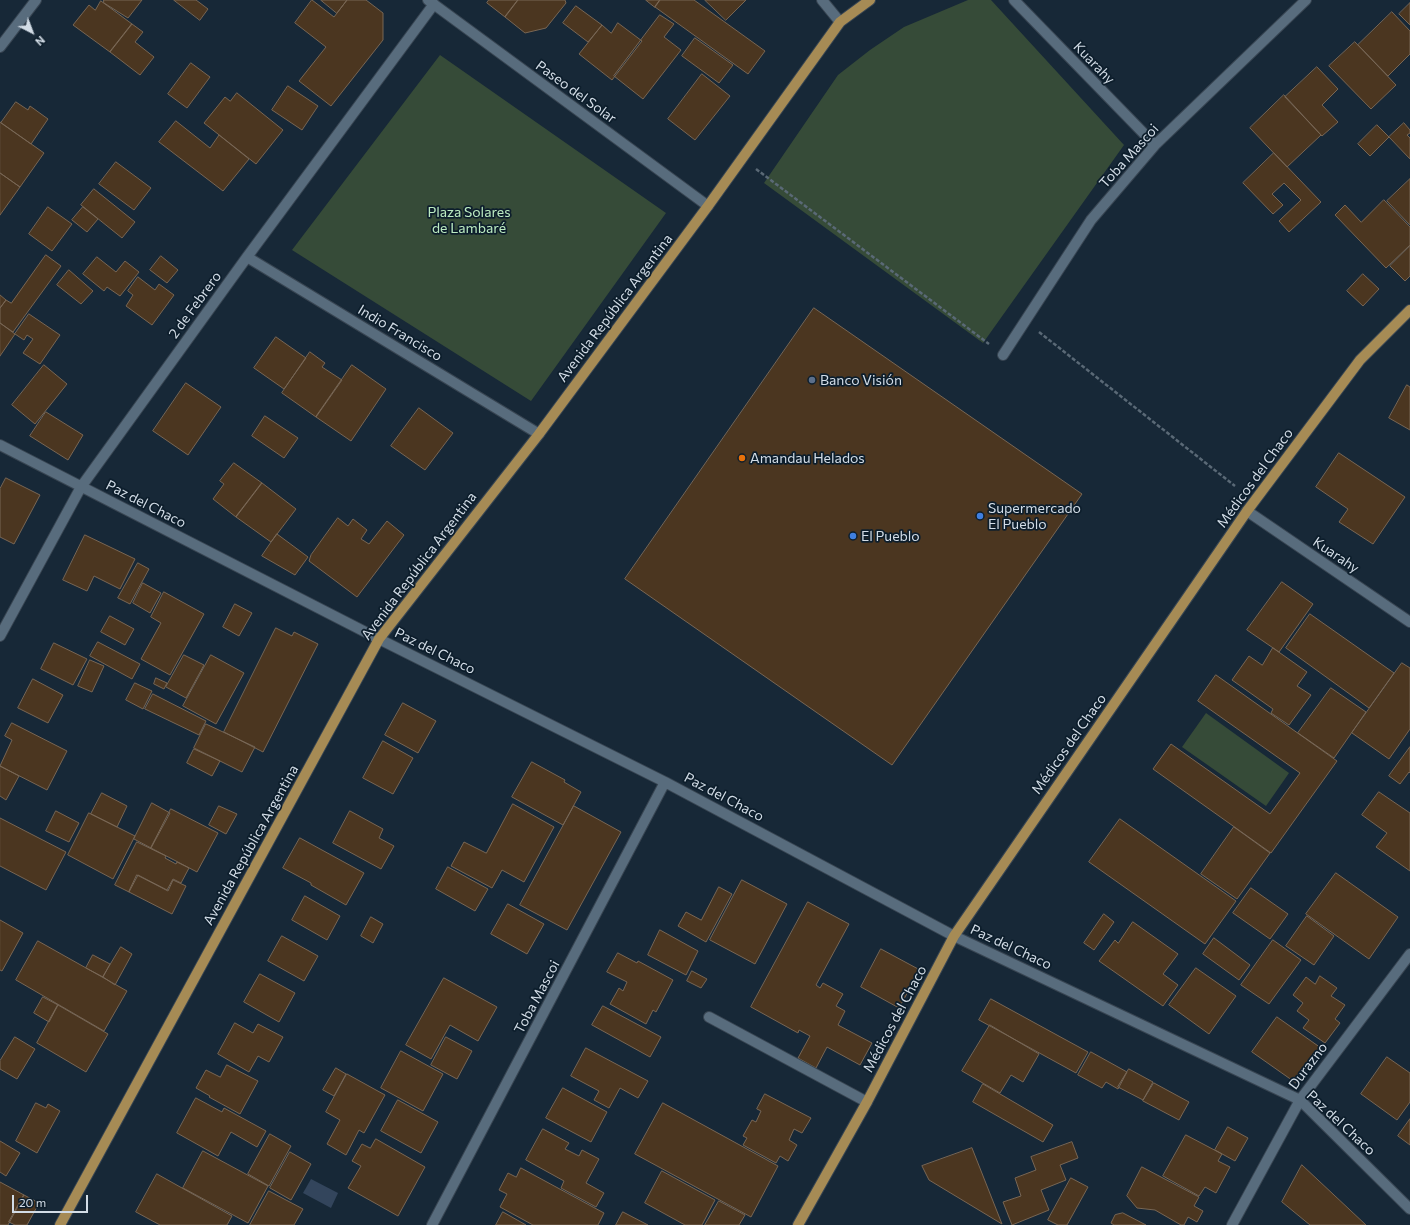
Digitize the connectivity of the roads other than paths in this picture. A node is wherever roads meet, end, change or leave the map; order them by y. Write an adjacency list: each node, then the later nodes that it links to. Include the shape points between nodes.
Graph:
1 (36, 0): 8 (street)
2 (822, 0): 7 (street)
3 (870, 0): 7 (main road, Avenida República Argentina)
4 (1014, 0): 9 (street, Kuarahy)
5 (1306, 0): 9 (street, Toba Mascoi)
6 (431, 2): 10 (street, Paseo del Solar); 11 (street, 2 de Febrero)
7 (840, 22): 10 (main road, Avenida República Argentina)
8 (0, 47)
9 (1155, 145): 13 (street, Toba Mascoi, via 1091,220)
10 (708, 206): 14 (main road, Avenida República Argentina)
11 (247, 257): 14 (street, Indio Francisco); 16 (street, 2 de Febrero)
12 (1410, 310): 17 (main road, Médicos del Chaco, via 1360,360)
13 (1003, 355)
14 (539, 434): 20 (main road, Avenida República Argentina)
15 (0, 445): 16 (street, Paz del Chaco)
16 (81, 486): 19 (street, 2 de Febrero); 20 (street, Paz del Chaco)
17 (1247, 511): 18 (street, Kuarahy); 22 (main road, Médicos del Chaco)
18 (1410, 622)
19 (0, 636)
20 (379, 639): 21 (street, Paz del Chaco); 28 (main road, Avenida República Argentina)
21 (665, 782): 22 (street, Paz del Chaco); 29 (street, Toba Mascoi)
22 (954, 936): 25 (street, Paz del Chaco); 26 (main road, Médicos del Chaco)
23 (1410, 954): 25 (street, Durazno)
24 (710, 1017): 26 (street)
25 (1300, 1100): 27 (street, Paz del Chaco); 31 (street, Durazno)
26 (867, 1102): 30 (main road, Médicos del Chaco)
27 (1410, 1209)
28 (60, 1225)
29 (432, 1225)
30 (798, 1225)
31 (1232, 1225)

